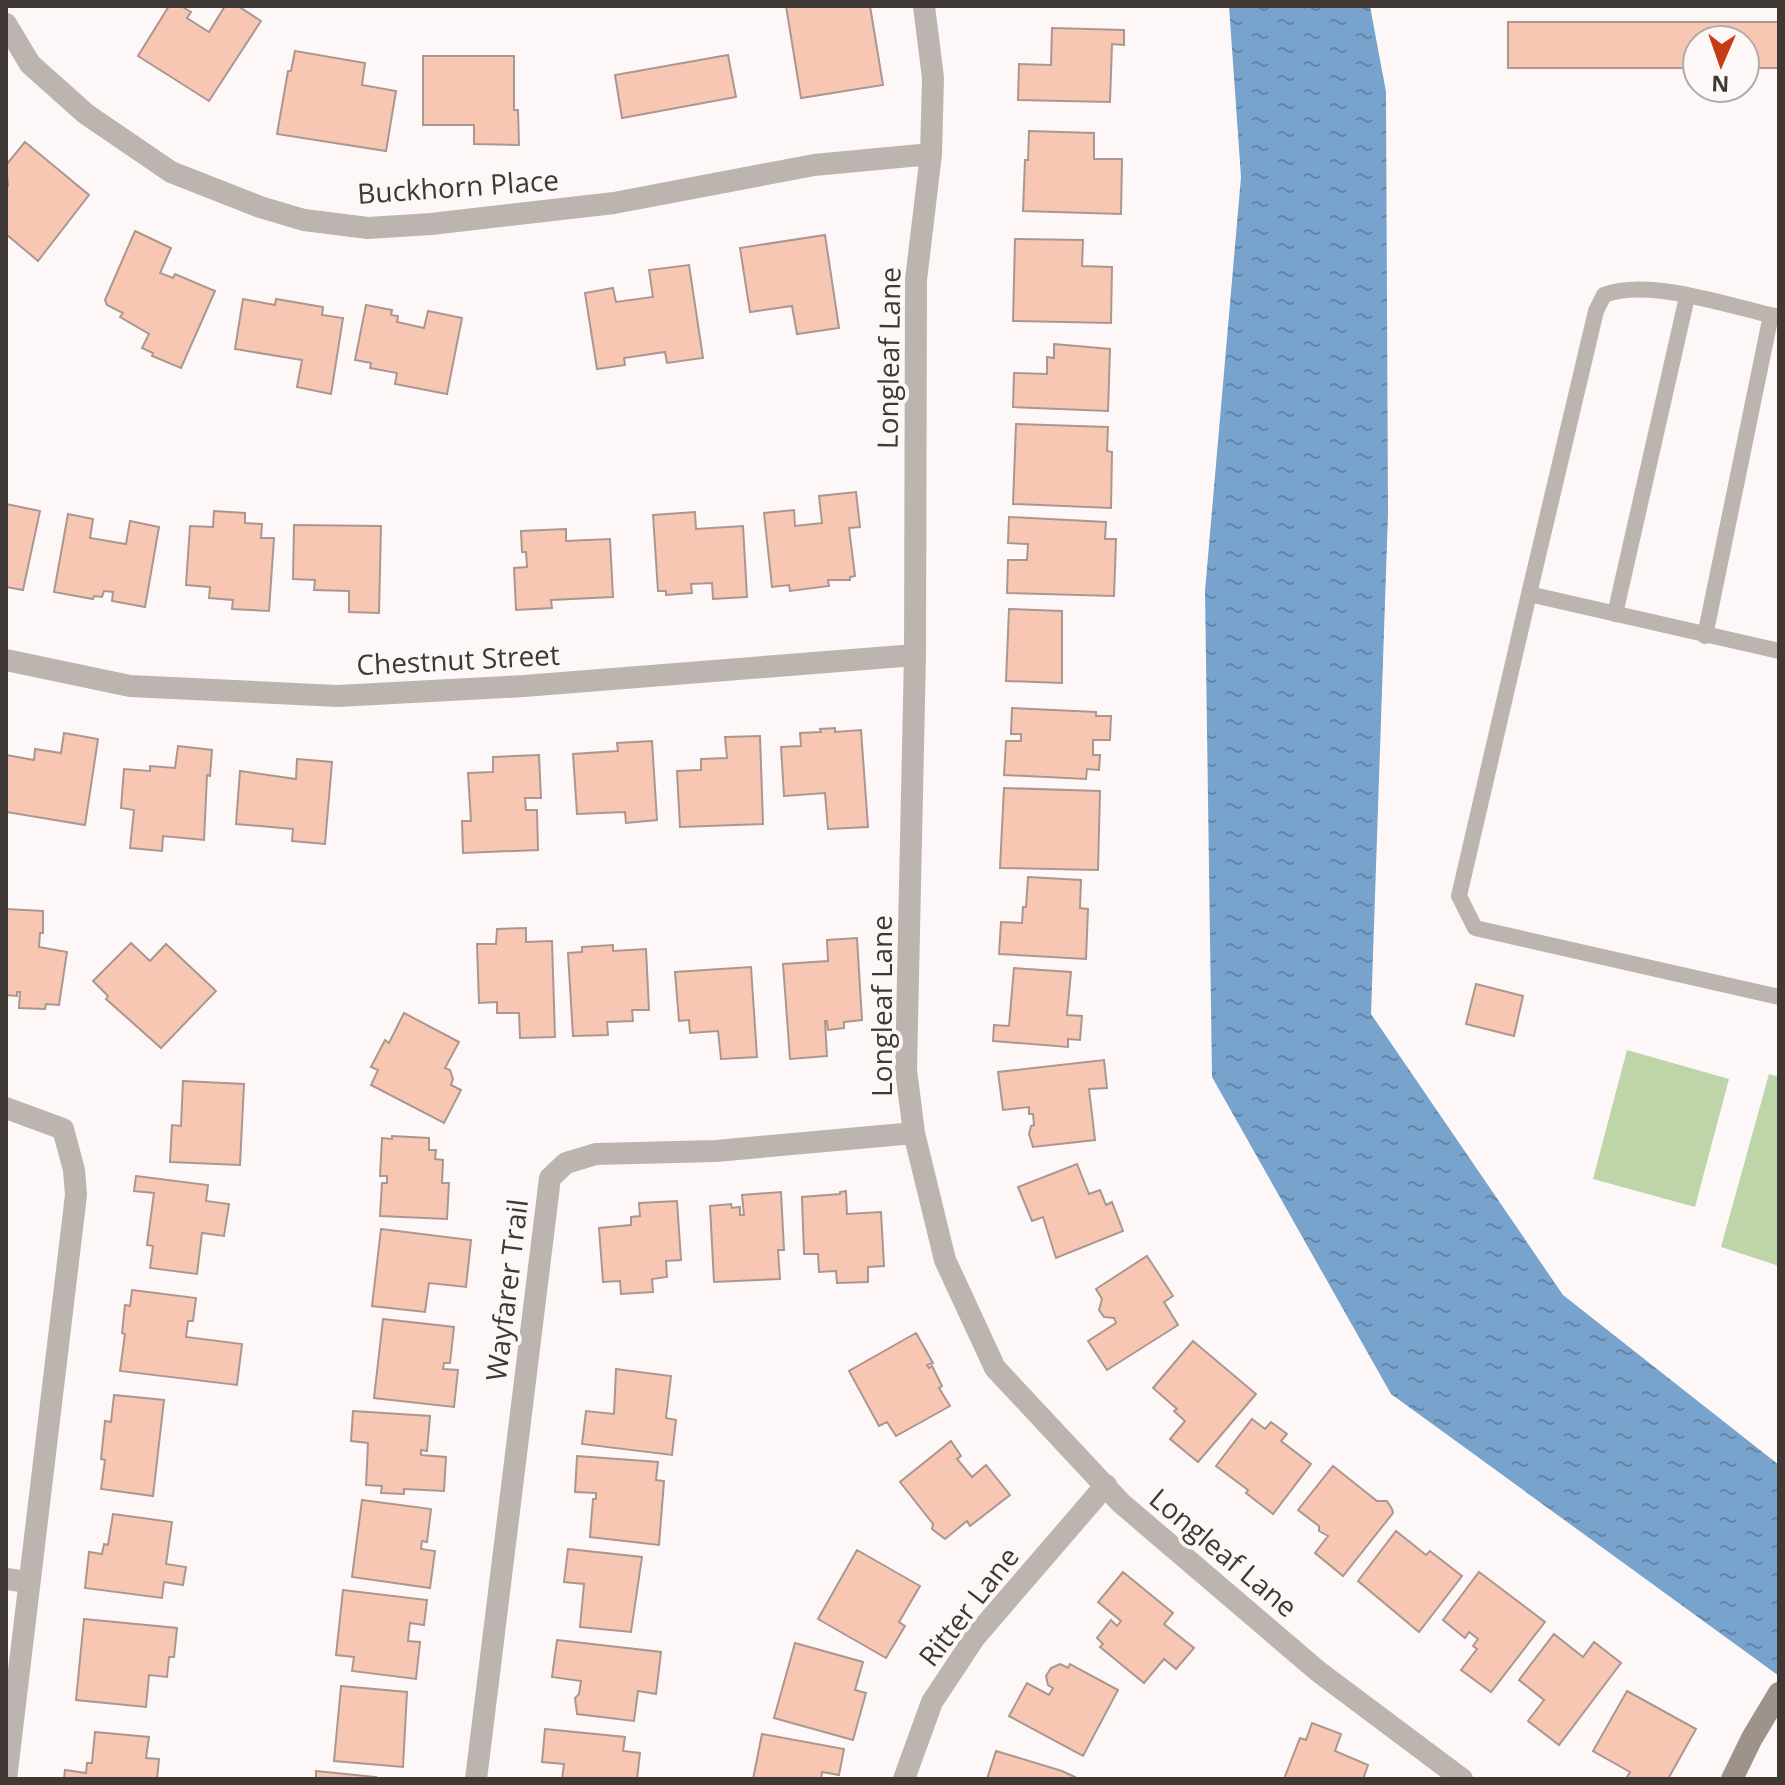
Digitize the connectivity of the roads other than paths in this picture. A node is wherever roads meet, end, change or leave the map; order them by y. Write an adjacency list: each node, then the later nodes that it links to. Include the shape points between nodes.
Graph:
1 (924, 6): 3 (street, Longleaf Lane, via 933,78)
2 (8, 33): 3 (street, Buckhorn Place, via 30,64 86,114 171,172 304,220 368,228 431,224 614,203 814,165)
3 (931, 154): 10 (street, Longleaf Lane, via 916,280)
4 (1687, 297): 5 (lane); 6 (lane, via 1632,288 1604,295); 7 (lane)
5 (1775, 316): 8 (lane)
6 (1529, 594): 7 (lane); 12 (lane, via 1459,896 1475,928)
7 (1615, 614): 8 (lane)
8 (1705, 636): 9 (lane)
9 (1779, 651)
10 (915, 655): 11 (street, Chestnut Street, via 338,696 130,686); 14 (street, Longleaf Lane, via 906,1070)
11 (6, 660)
12 (1779, 997)
13 (6, 1108): 17 (street, via 63,1129 74,1170 75,1220)
14 (914, 1133): 15 (street, Longleaf Lane, via 945,1260 995,1368); 21 (street, Wayfarer Trail, via 716,1151 596,1154 566,1163 550,1178)
15 (1106, 1485): 19 (street, Longleaf Lane, via 1319,1672); 22 (street, Ritter Lane, via 975,1637 932,1702)
16 (6, 1579): 17 (street)
17 (29, 1582): 20 (street)
18 (1779, 1693): 23 (main road)
19 (1449, 1775)
20 (6, 1779)
21 (476, 1779)
22 (904, 1779)
23 (1732, 1779)

